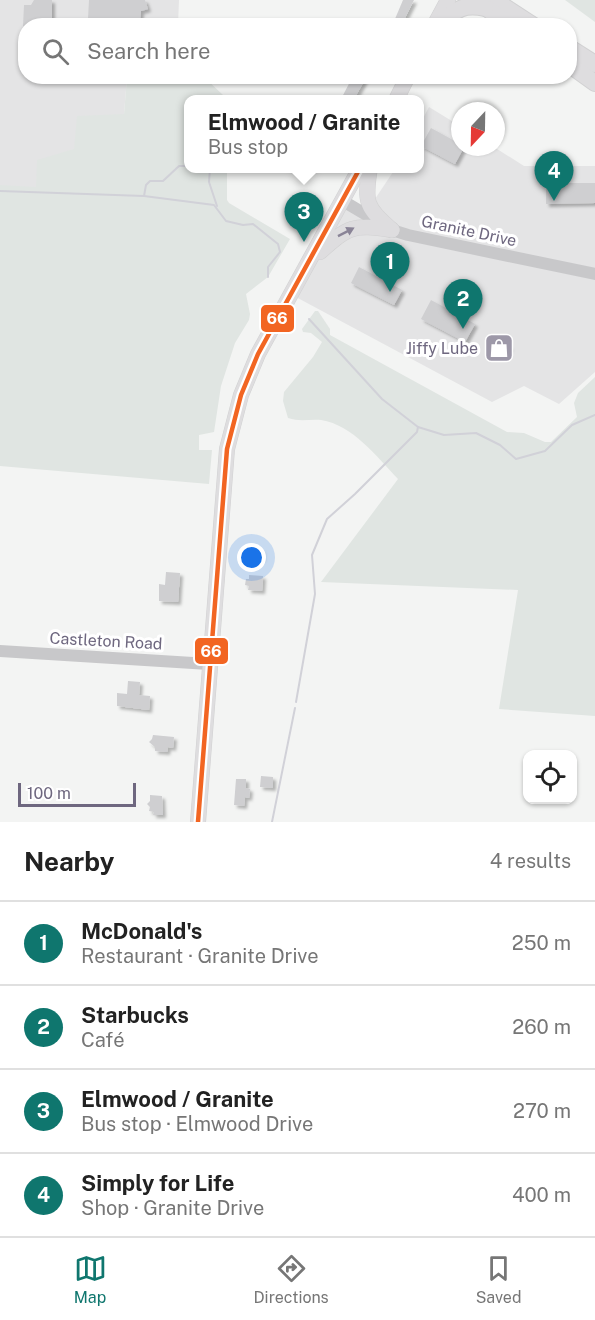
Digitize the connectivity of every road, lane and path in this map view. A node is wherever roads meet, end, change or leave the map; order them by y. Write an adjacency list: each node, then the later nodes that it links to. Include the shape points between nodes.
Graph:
1 (434, 0): 4 (main road)
2 (448, 0): 5 (main road)
3 (485, 3): 6 (highway, via 459,8); 7 (highway); 8 (highway)
4 (435, 18)
5 (439, 18)
6 (446, 18)
7 (502, 18)
8 (517, 18)
9 (577, 52): 10 (highway)
10 (595, 64)
11 (577, 70): 12 (highway)
12 (595, 83)
13 (357, 173): 15 (main road)
14 (370, 173): 16 (main road, via 370,207)
15 (343, 201): 16 (street, Granite Drive); 17 (main road)
16 (392, 230): 17 (main road, one-way to 16, via 350,229); 18 (street, Granite Drive)
17 (310, 261): 20 (main road, via 258,354 241,395 227,449)
18 (595, 273)
19 (0, 651): 20 (street, Castleton Road)
20 (209, 664): 21 (main road)
21 (198, 822)

